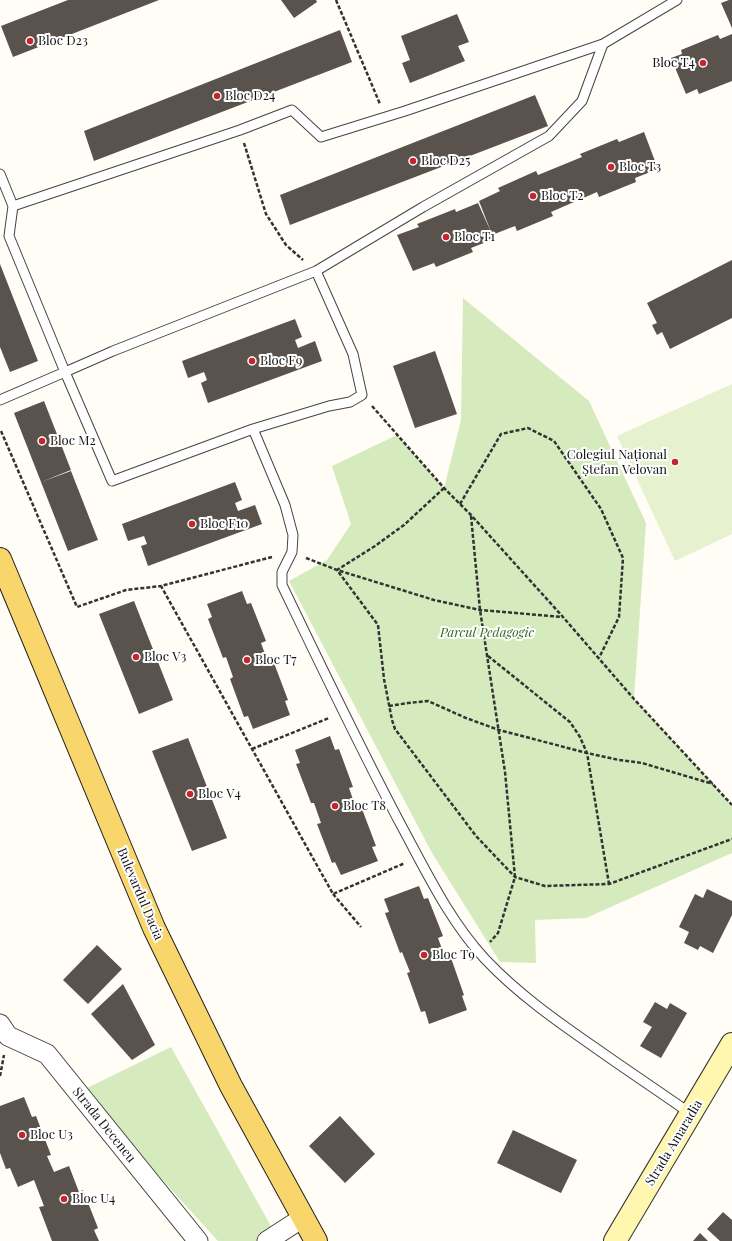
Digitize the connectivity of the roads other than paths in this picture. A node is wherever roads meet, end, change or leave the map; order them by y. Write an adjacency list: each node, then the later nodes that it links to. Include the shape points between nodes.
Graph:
1 (677, 0): 2 (lane)
2 (603, 44): 4 (lane, via 321,137 292,110); 5 (lane, via 582,101 549,136)
3 (0, 174): 4 (lane)
4 (13, 206): 6 (lane, via 9,236)
5 (316, 271): 6 (lane); 8 (lane, via 353,354 362,395 350,402)
6 (65, 372): 7 (lane); 8 (lane, via 112,481)
7 (0, 400)
8 (254, 429): 12 (lane, via 285,505 293,535 292,552 282,572 282,585 343,712 455,922 486,959 517,990 563,1026)
9 (0, 560): 13 (main road, Bulevardul Dacia, via 154,928 231,1086)
10 (0, 1024): 15 (street, Strada Deceneu, via 8,1036 47,1054)
11 (730, 1054): 12 (main road, Strada Amaradia)
12 (691, 1114): 14 (main road, Strada Amaradia)
13 (304, 1217): 16 (street); 17 (main road, Bulevardul Dacia); 18 (main road, Bulevardul Dacia)
14 (620, 1239)
15 (198, 1241)
16 (267, 1241)
17 (316, 1241)
18 (322, 1241)

